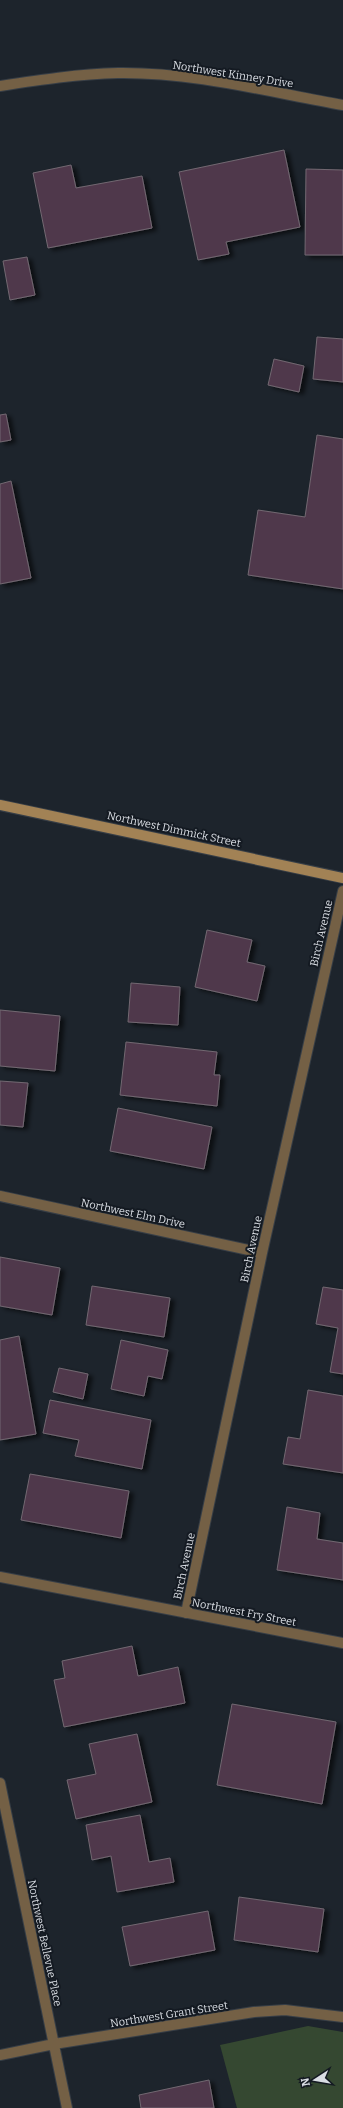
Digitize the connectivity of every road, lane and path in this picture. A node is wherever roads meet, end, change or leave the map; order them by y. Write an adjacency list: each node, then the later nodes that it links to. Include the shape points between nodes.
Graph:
1 (0, 86): 2 (street, Northwest Kinney Drive, via 81,75 159,75 202,79)
2 (343, 105)
3 (0, 804): 4 (main road, Northwest Dimmick Street)
4 (343, 878)
5 (343, 891): 7 (street, Birch Avenue)
6 (0, 1196): 7 (street, Northwest Elm Drive)
7 (262, 1253): 9 (street, Birch Avenue)
8 (0, 1577): 9 (street, Northwest Fry Street)
9 (186, 1613): 10 (street, Northwest Fry Street)
10 (343, 1643)
11 (0, 1783): 13 (street, Northwest Bellevue Place)
12 (343, 2017): 13 (street, Northwest Grant Street, via 285,2010 254,2012)
13 (54, 2044): 14 (street, Northwest Grant Street); 15 (street, Northwest Bellevue Place)
14 (0, 2055)
15 (67, 2108)

